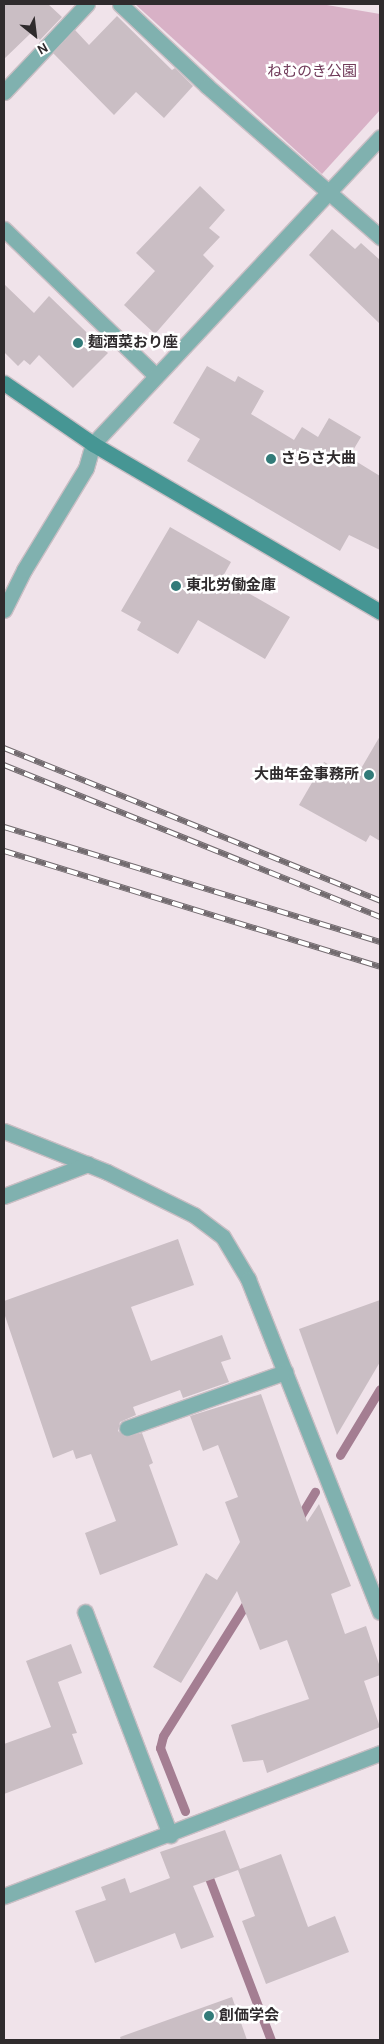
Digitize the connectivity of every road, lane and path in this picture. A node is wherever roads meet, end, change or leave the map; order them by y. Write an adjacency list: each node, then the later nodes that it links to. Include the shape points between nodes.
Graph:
1 (87, 4): 3 (street)
2 (120, 4): 5 (street, via 263,136)
3 (4, 92)
4 (380, 137): 5 (street)
5 (330, 192): 7 (street); 8 (street)
6 (4, 229): 8 (street)
7 (380, 237)
8 (155, 375): 10 (street)
9 (4, 383): 10 (street)
10 (93, 444): 11 (street, via 86,468 24,570); 12 (street)
11 (4, 610)
12 (380, 612)
13 (4, 1131): 14 (street)
14 (88, 1164): 15 (street); 16 (street, via 194,1215 223,1237 248,1279)
15 (4, 1196)
16 (285, 1372): 17 (street); 19 (street)
17 (127, 1428)
18 (85, 1612): 21 (street)
19 (380, 1612)
20 (380, 1753): 21 (street)
21 (170, 1834): 22 (street)
22 (4, 1896)

